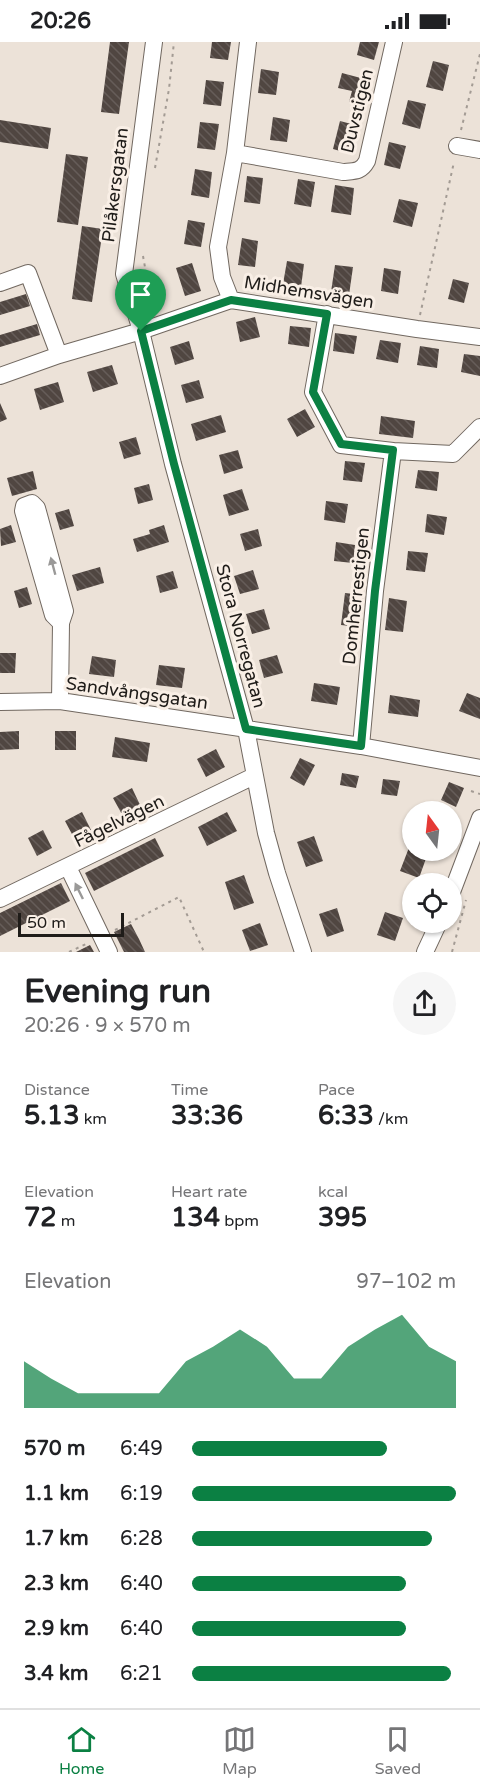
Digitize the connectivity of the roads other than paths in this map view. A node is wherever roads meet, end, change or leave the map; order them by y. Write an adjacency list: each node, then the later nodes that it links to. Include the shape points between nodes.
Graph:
1 (154, 42): 10 (street, Pilåkersgatan, via 124,274)
2 (248, 42): 6 (street)
3 (394, 42): 6 (street, Duvstigen, via 363,168 343,171)
4 (458, 146): 5 (street)
5 (480, 150)
6 (235, 153): 8 (street, via 218,247 222,277)
7 (0, 283): 12 (street, via 28,273)
8 (231, 300): 9 (street, Midhemsvägen); 10 (street, Midhemsvägen)
9 (327, 314): 11 (street, Midhemsvägen); 15 (street, via 313,392 341,444)
10 (141, 331): 12 (street, Midhemsvägen); 19 (street, Stora Norregatan)
11 (480, 337)
12 (59, 356): 13 (street, Midhemsvägen)
13 (0, 376)
14 (480, 427): 15 (street, via 453,454)
15 (393, 450): 20 (street, Domherrestigen)
16 (62, 623): 16 (street, one-way to 16, via 65,611 37,508 28,504 23,511 53,615); 17 (street)
17 (60, 701): 18 (street, Sandvångsgatan); 19 (street, Sandvångsgatan)
18 (0, 702)
19 (246, 729): 20 (street, Sandvångsgatan); 22 (street, Stora Norregatan)
20 (361, 746): 21 (street, Sandvångsgatan)
21 (480, 768)
22 (254, 776): 24 (street, Fågelvägen); 30 (street, Stora Norregatan, via 277,873)
23 (480, 818): 25 (street)
24 (68, 867): 26 (street, Fågelvägen); 29 (street, one-way to 24)
25 (462, 886)
26 (0, 899)
27 (434, 933): 31 (street)
28 (439, 933): 32 (street)
29 (108, 952)
30 (303, 952)
31 (425, 952)
32 (436, 952)

